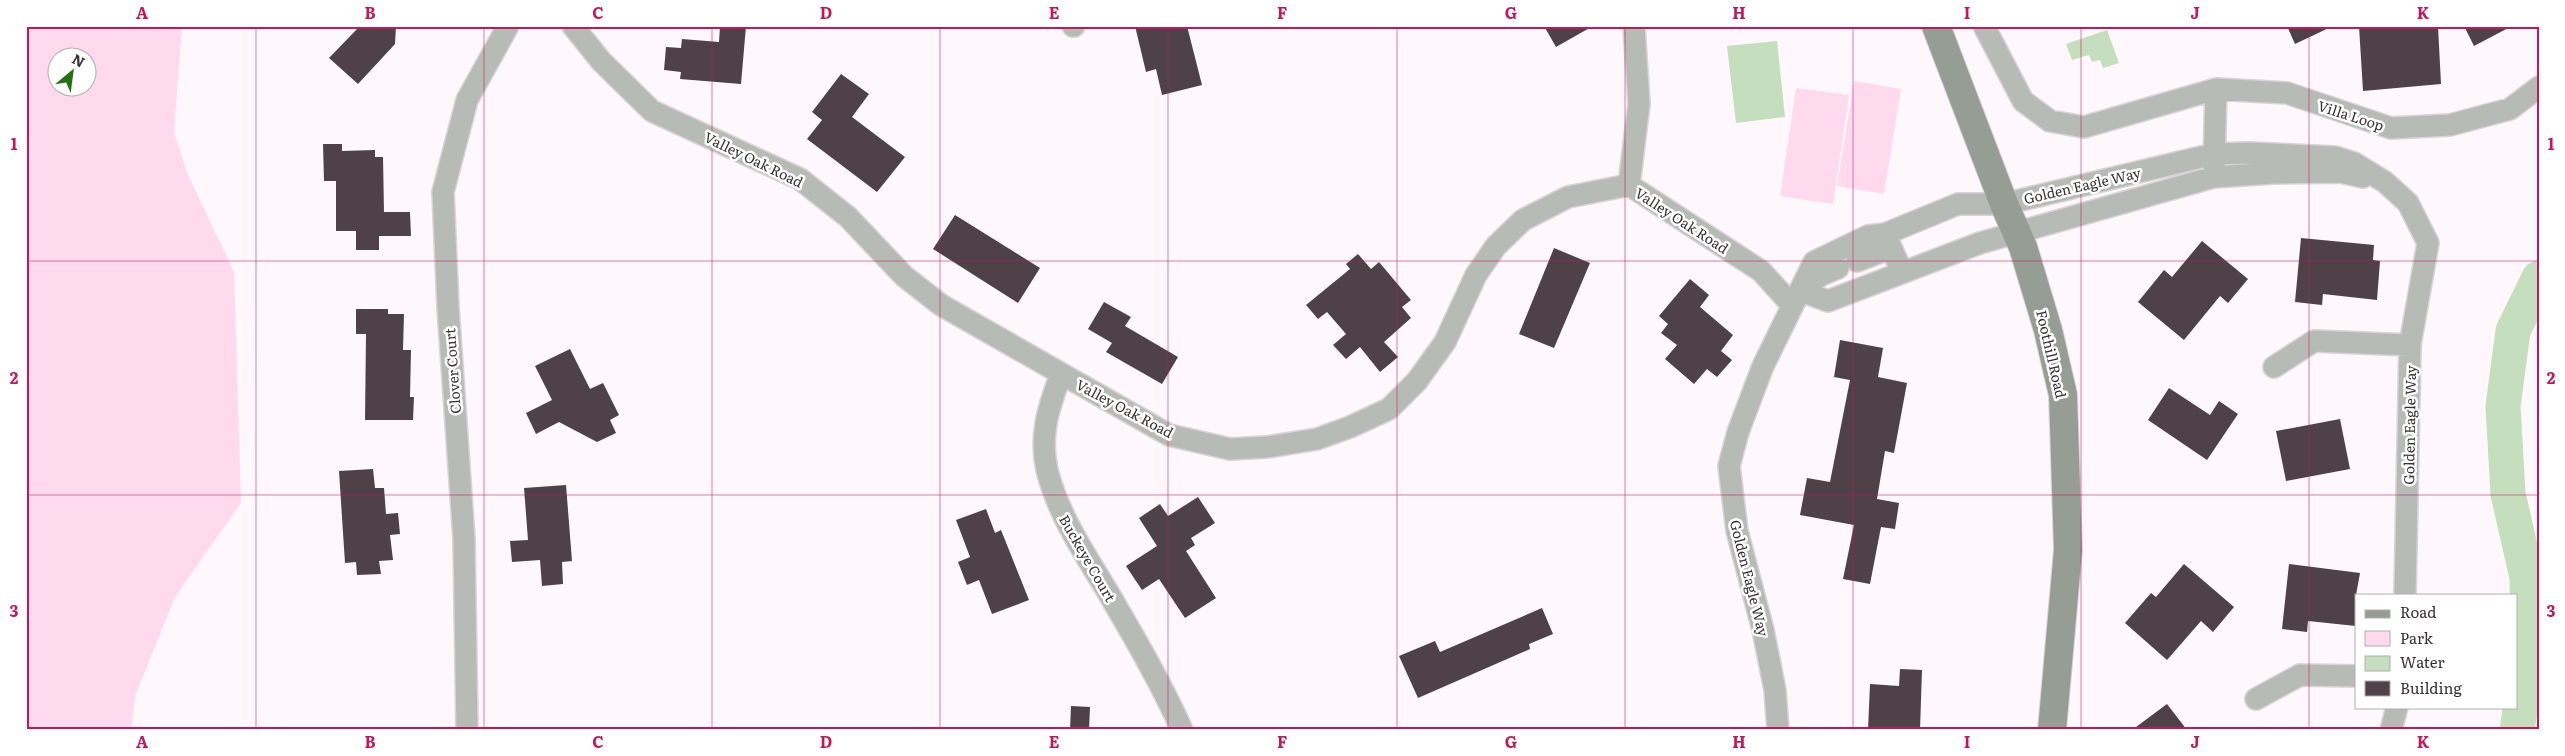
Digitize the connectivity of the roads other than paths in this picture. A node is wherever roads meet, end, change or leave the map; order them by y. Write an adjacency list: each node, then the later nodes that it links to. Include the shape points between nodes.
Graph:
1 (508, 26): 24 (street, Clover Court, via 467,100 442,192 464,539)
2 (573, 26): 19 (street, Valley Oak Road, via 601,61 652,111 800,179 848,217 904,276 941,305)
3 (1634, 26): 11 (street, via 1639,104)
4 (1936, 26): 12 (main road, Foothill Road)
5 (1984, 26): 7 (street, Villa Loop, via 2023,101 2050,121 2084,126)
6 (2539, 87): 7 (street, Villa Loop, via 2510,108 2458,123 2391,128 2287,94)
7 (2216, 89): 8 (street)
8 (2214, 154): 9 (street); 10 (street, Golden Eagle Way, via 2335,157 2354,163); 12 (street, Golden Eagle Way)
9 (2214, 177): 10 (street, Golden Eagle Way, via 2273,172 2340,172); 13 (street, Golden Eagle Way)
10 (2385, 182): 17 (street, Golden Eagle Way, via 2408,203 2428,243)
11 (1629, 185): 16 (street, Valley Oak Road, via 1761,271); 19 (street, Valley Oak Road, via 1568,197 1523,220 1496,246 1476,275 1444,342 1417,381 1389,409 1317,439 1230,449 1169,435)
12 (2004, 204): 13 (main road, Foothill Road); 14 (street, Golden Eagle Way, via 1958,204)
13 (2018, 232): 15 (street, Golden Eagle Way); 27 (main road, Foothill Road, via 2048,330 2063,395 2068,550)
14 (1888, 241): 15 (street); 16 (street, Golden Eagle Way, via 1847,265 1821,275); 16 (street, Golden Eagle Way, via 1868,236 1814,262)
15 (1902, 272): 16 (street, Golden Eagle Way, via 1828,301)
16 (1796, 298): 26 (street, Golden Eagle Way, via 1763,366 1729,466 1737,531 1775,690)
17 (2410, 345): 18 (street, via 2314,341); 20 (street, Golden Eagle Way)
18 (2274, 367)
19 (1061, 374): 25 (street, Buckeye Court, via 1046,415 1045,442 1047,469 1063,517 1134,637)
20 (2405, 594)
21 (2355, 676): 22 (street, via 2300,675)
22 (2256, 699)
23 (2397, 708): 28 (street)
24 (467, 730)
25 (1182, 730)
26 (1778, 730)
27 (2052, 730)
28 (2391, 730)

